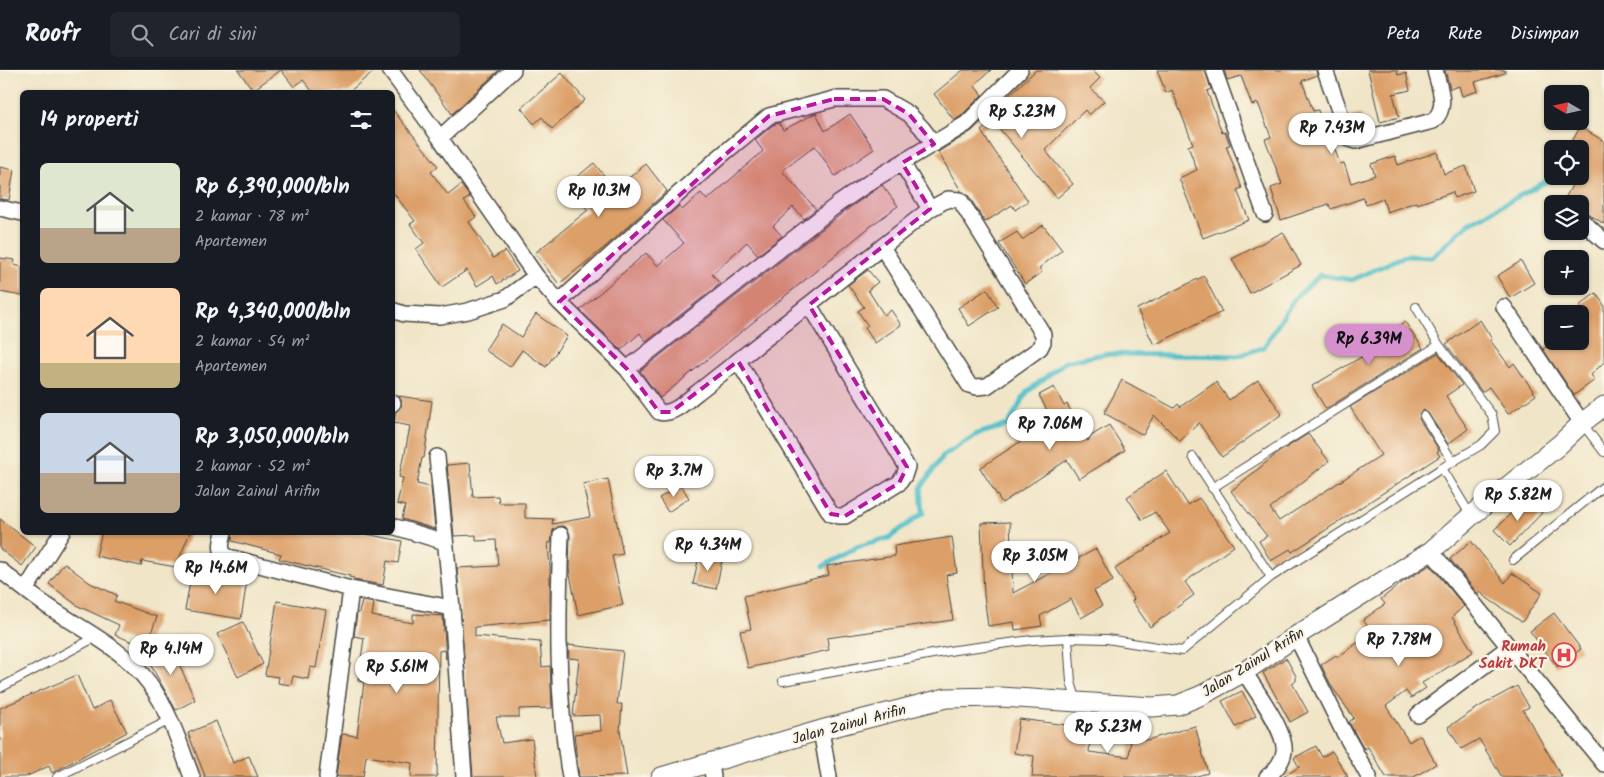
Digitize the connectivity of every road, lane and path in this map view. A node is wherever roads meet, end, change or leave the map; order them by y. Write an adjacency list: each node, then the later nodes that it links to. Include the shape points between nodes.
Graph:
1 (390, 70): 7 (street)
2 (513, 70): 7 (street)
3 (1020, 70): 8 (street, via 966,124)
4 (1214, 70): 13 (street)
5 (1325, 70): 6 (street, via 1349,139 1355,141 1433,121 1439,116 1442,103)
6 (1435, 70)
7 (440, 138): 17 (street)
8 (934, 144): 9 (street); 18 (street, via 909,114 883,100 834,98 769,116)
9 (902, 163): 11 (street); 25 (street, via 838,204)
10 (0, 208): 12 (street)
11 (930, 209): 16 (street); 16 (street, via 948,199 960,200 1042,334 1040,348 987,386 977,388 969,385)
12 (20, 213)
13 (1265, 214)
14 (1589, 227): 15 (street)
15 (1604, 241)
16 (882, 247): 19 (street)
17 (536, 276): 18 (street); 22 (street, via 505,299 468,311 440,316)
18 (559, 302): 25 (street)
19 (810, 304): 24 (street); 24 (street, via 907,467 899,483 845,516 831,514)
20 (1416, 307): 23 (lane)
21 (1504, 307): 28 (street)
22 (395, 311)
23 (1439, 345): 32 (lane, via 1492,415 1494,432 1482,445); 35 (lane)
24 (738, 361): 25 (street, via 664,414 659,412)
25 (627, 369)
26 (1604, 406): 28 (street, Jalan Zainul Arifin)
27 (1424, 416): 32 (lane)
28 (1582, 423): 29 (lane); 36 (street, Jalan Zainul Arifin, via 1560,445)
29 (1604, 452)
30 (437, 457): 41 (street)
31 (1193, 457): 35 (lane)
32 (1453, 462): 33 (lane)
33 (1442, 468): 36 (lane); 45 (lane)
34 (1604, 486): 43 (lane)
35 (1212, 488): 45 (lane)
36 (1471, 516): 42 (street, Jalan Zainul Arifin)
37 (395, 527): 41 (street)
38 (60, 535): 46 (street)
39 (223, 535): 47 (street, via 221,547 225,556)
40 (561, 535): 66 (street, via 558,631 564,745)
41 (445, 542): 48 (street)
42 (1431, 551): 49 (street, Jalan Zainul Arifin); 52 (street)
43 (1513, 560)
44 (0, 570): 46 (street)
45 (1271, 577): 51 (lane, via 1182,651 1107,639)
46 (26, 589): 50 (street)
47 (352, 589): 48 (street); 64 (street)
48 (452, 608): 65 (street)
49 (1296, 636): 53 (street, Jalan Zainul Arifin); 70 (street)
50 (96, 637): 55 (lane); 58 (street, via 149,683)
51 (1068, 638): 54 (lane, via 955,650); 56 (lane, via 1071,682)
52 (1509, 647): 57 (street); 60 (street)
53 (1244, 672): 56 (street, Jalan Zainul Arifin, via 1178,705 1152,707); 69 (street, via 1278,727 1285,749 1278,768)
54 (784, 681)
55 (0, 688)
56 (1077, 702): 59 (street, Jalan Zainul Arifin, via 1001,696 946,698)
57 (1418, 714)
58 (170, 720): 62 (lane); 63 (street)
59 (821, 730): 61 (street, Jalan Zainul Arifin); 68 (street)
60 (1604, 764)
61 (712, 770): 67 (street, Jalan Zainul Arifin)
62 (57, 777)
63 (192, 777)
64 (327, 777)
65 (464, 777)
66 (570, 777)
67 (661, 777)
68 (828, 777)
69 (1267, 777)
70 (1369, 777)

